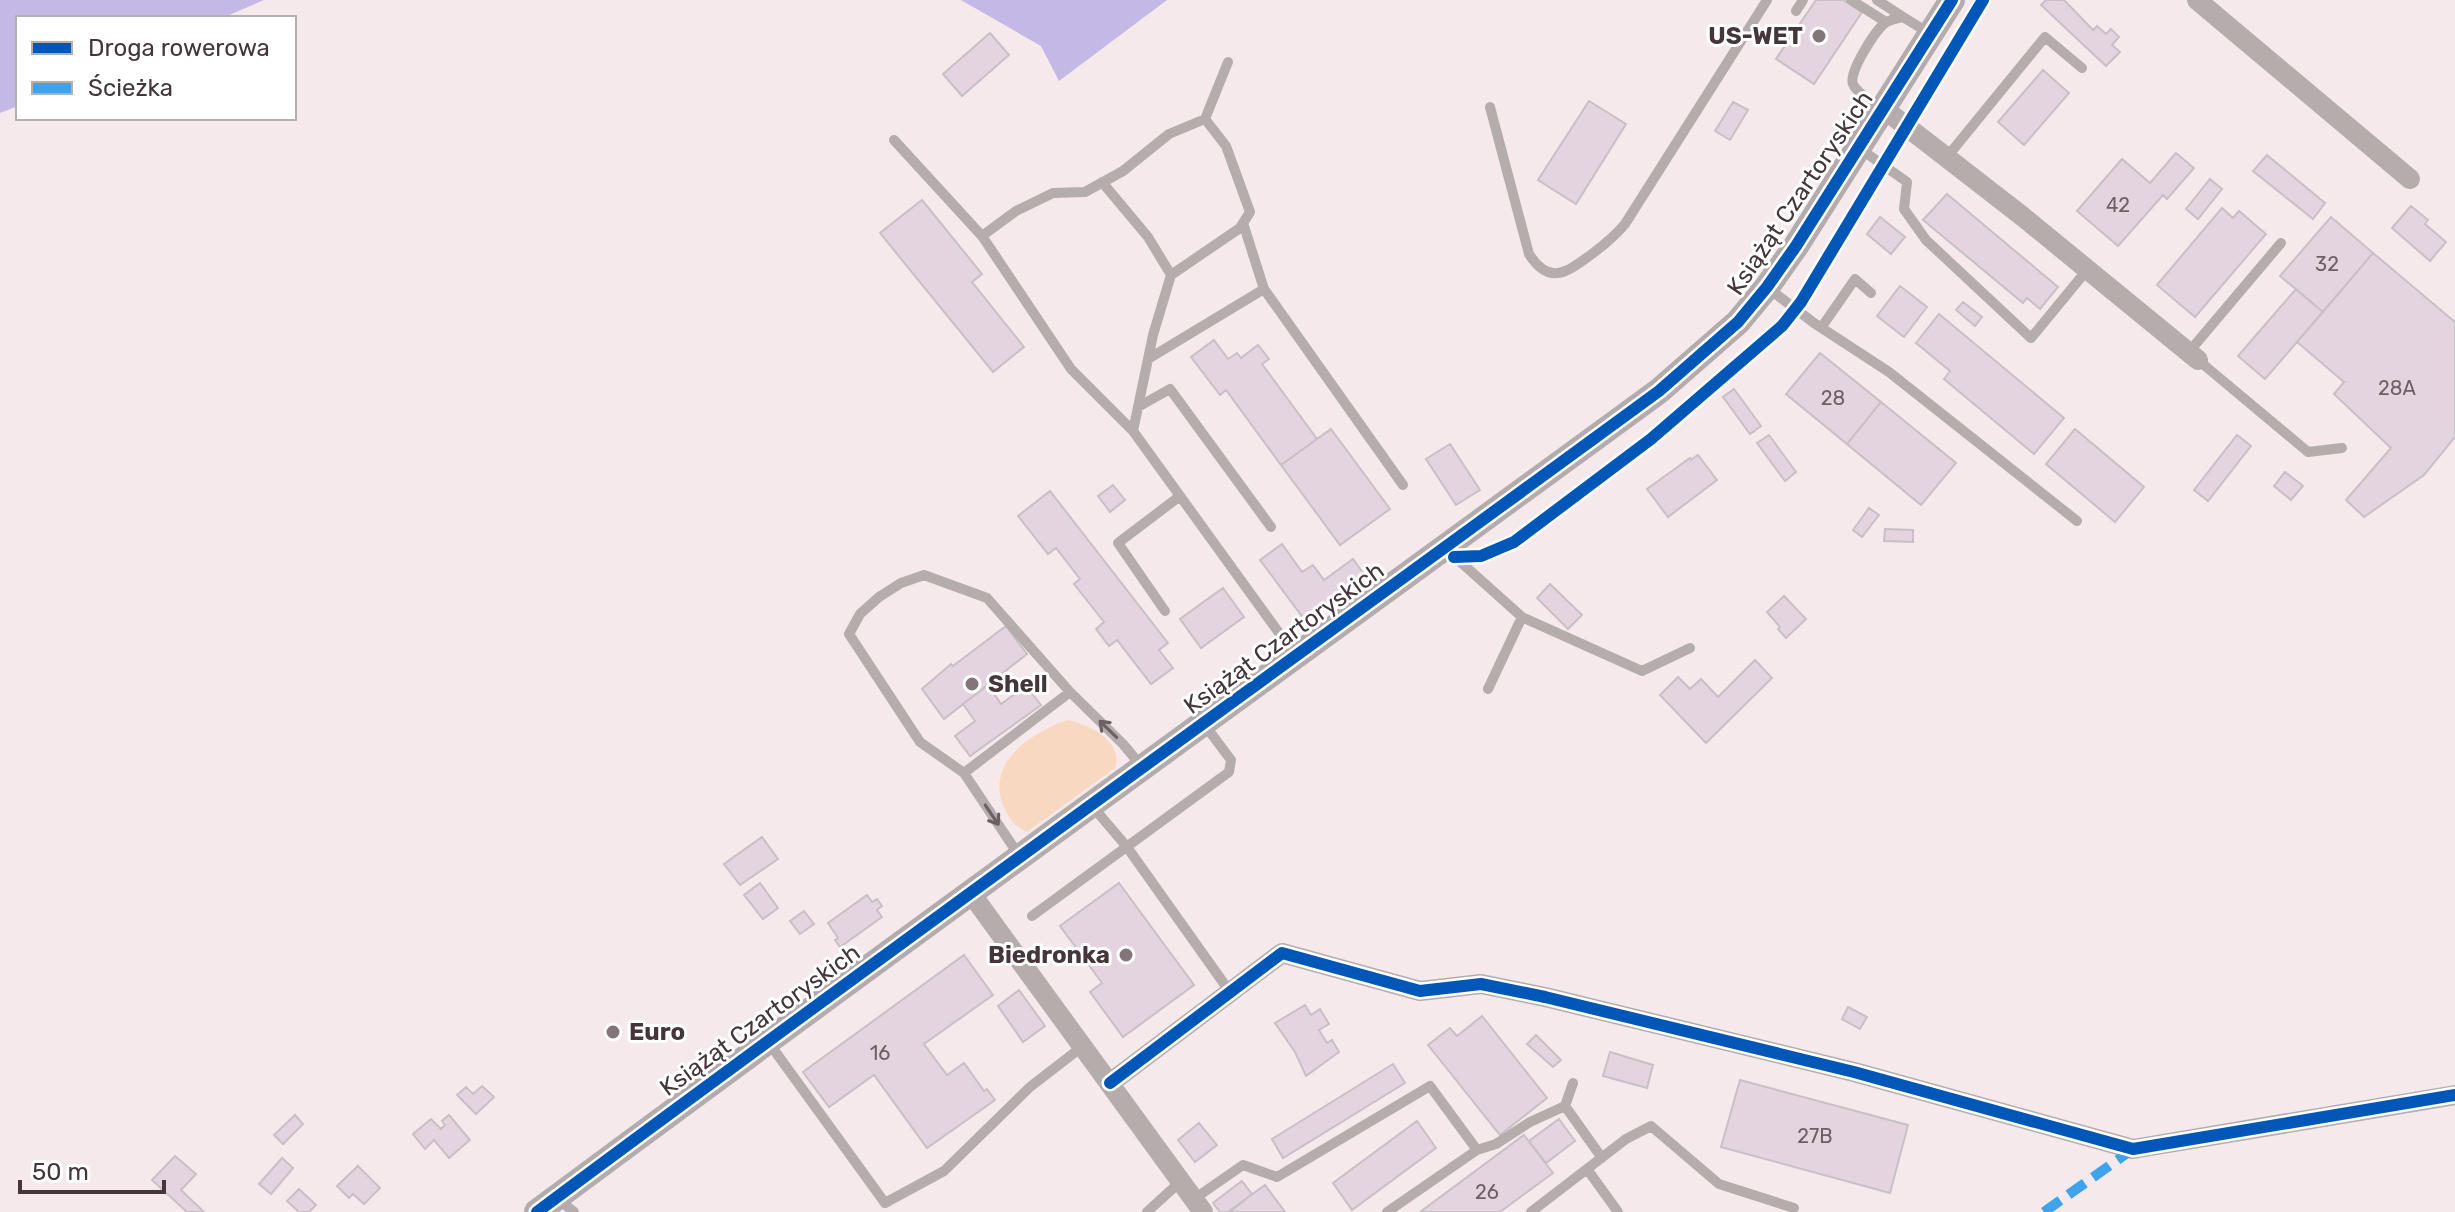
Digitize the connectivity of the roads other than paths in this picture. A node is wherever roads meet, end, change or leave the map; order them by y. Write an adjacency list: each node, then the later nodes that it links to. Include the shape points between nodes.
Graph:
1 (1767, 0): 13 (lane, via 1625,224 1567,272 1540,269 1529,254)
2 (1803, 0): 7 (lane)
3 (1851, 0): 9 (lane)
4 (1877, 0): 8 (lane)
5 (1952, 0): 10 (main road, Książąt Czartoryskich)
6 (2197, 0): 19 (street)
7 (1796, 11)
8 (1903, 17): 9 (lane); 10 (lane)
9 (1886, 22): 14 (lane, via 1851,76 1855,88)
10 (1930, 34): 14 (main road, Książąt Czartoryskich)
11 (1228, 62): 15 (lane)
12 (2082, 68): 18 (lane, via 2045,37)
13 (1490, 107)
14 (1884, 109): 17 (main road, Książąt Czartoryskich); 18 (street)
15 (1205, 119): 20 (lane, via 1169,134); 21 (lane, via 1226,146 1250,212)
16 (894, 140): 22 (lane)
17 (1859, 148): 24 (lane, via 1907,182 1904,209 1926,240 2031,338); 26 (main road, Książąt Czartoryskich)
18 (1947, 157): 24 (street)
19 (2410, 179)
20 (1102, 182): 22 (lane, via 1085,192 1053,193); 25 (lane, via 1148,237)
21 (1243, 223): 25 (lane); 27 (lane)
22 (982, 236): 33 (lane, via 1071,369)
23 (2281, 243): 30 (lane)
24 (2087, 270): 30 (street)
25 (1171, 275): 31 (lane)
26 (1767, 287): 29 (lane); 39 (main road, Książąt Czartoryskich, via 1690,366)
27 (1264, 289): 31 (lane); 35 (lane)
28 (1871, 293): 29 (lane, via 1855,279)
29 (1821, 328): 37 (lane, via 1889,372)
30 (2193, 357): 34 (lane, via 2308,452)
31 (1148, 359): 32 (lane)
32 (1138, 407): 33 (lane); 38 (lane, via 1170,389)
33 (1133, 431): 36 (lane)
34 (2342, 448)
35 (1403, 485)
36 (1180, 496): 40 (lane, via 1118,543); 43 (lane)
37 (2077, 521)
38 (1271, 527)
39 (1444, 548): 41 (lane); 43 (main road, Książąt Czartoryskich)
40 (1165, 611)
41 (1522, 617): 42 (lane, via 1642,671); 44 (lane)
42 (1690, 648)
43 (1296, 657): 46 (main road, Książąt Czartoryskich)
44 (1488, 689)
45 (1070, 692): 47 (lane, one-way to 45); 48 (lane); 48 (lane, via 987,598 924,575 879,597 860,614 849,634 920,742)
46 (1204, 724): 47 (main road, Książąt Czartoryskich); 50 (lane, via 1231,760 1229,772)
47 (1143, 769): 49 (main road, Książąt Czartoryskich)
48 (964, 773): 51 (lane, one-way to 51)
49 (1092, 805): 50 (lane); 51 (main road, Książąt Czartoryskich)
50 (1127, 847): 53 (lane); 54 (lane)
51 (1020, 857): 52 (main road, Książąt Czartoryskich)
52 (970, 892): 55 (main road, Książąt Czartoryskich); 56 (street)
53 (1032, 916)
54 (1230, 992): 57 (street); 59 (street, via 1282,953 1420,991 1481,984 1854,1072 2133,1149)
55 (768, 1041): 56 (lane, via 885,1203 944,1171 1030,1087); 66 (main road, Książąt Czartoryskich)
56 (1083, 1046): 57 (street)
57 (1110, 1083): 64 (street)
58 (1573, 1083): 60 (lane)
59 (2455, 1095)
60 (1565, 1106): 61 (lane); 62 (lane)
61 (1477, 1150): 65 (lane, via 1430,1086 1277,1177 1243,1165); 69 (lane)
62 (1602, 1158): 63 (lane); 67 (lane, via 1651,1126 1719,1184)
63 (1587, 1169): 70 (lane); 71 (lane)
64 (1181, 1181): 65 (street); 68 (lane)
65 (1199, 1206)
66 (556, 1207)
67 (1794, 1208)
68 (1147, 1212)
69 (1387, 1212)
70 (1531, 1212)
71 (1618, 1212)

